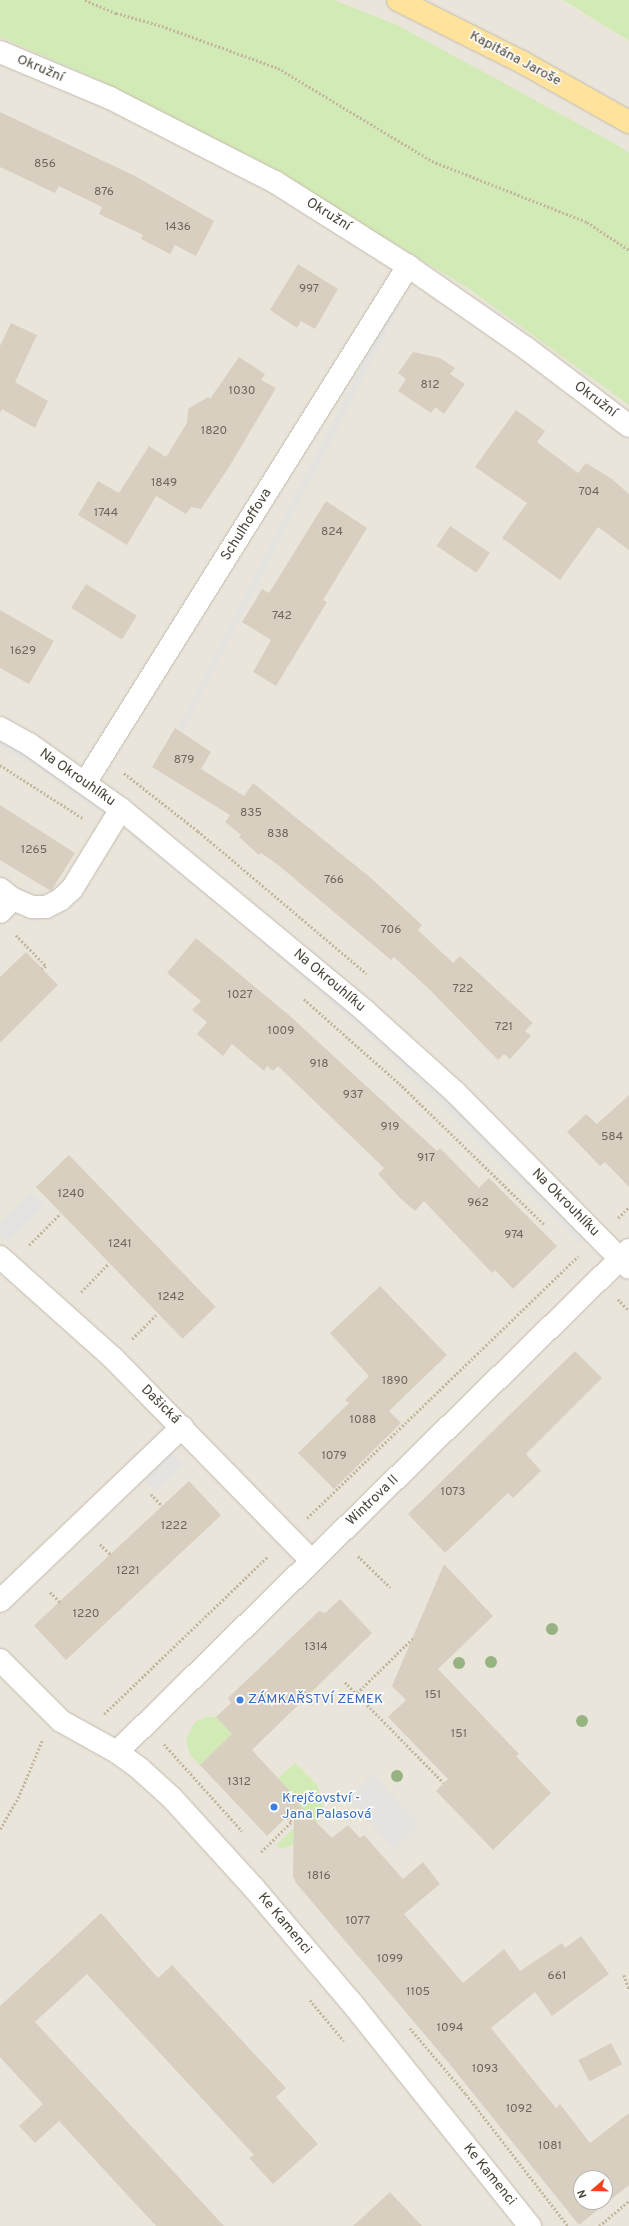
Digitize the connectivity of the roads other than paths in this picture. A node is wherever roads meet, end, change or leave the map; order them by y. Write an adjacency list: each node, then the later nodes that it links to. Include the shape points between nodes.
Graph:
1 (398, 0): 3 (main road, Kapitána Jaroše, via 522,62)
2 (0, 52): 4 (street, Okružní, via 110,98 275,182)
3 (629, 122)
4 (408, 266): 5 (street, Okružní, via 526,348); 7 (street, Schulhoffova)
5 (629, 426)
6 (0, 728): 7 (street, Na Okrouhlíku, via 29,744)
7 (85, 783): 8 (street, Na Okrouhlíku)
8 (121, 809): 9 (street, via 72,888 60,900 46,907 32,907); 10 (street, Na Okrouhlíku, via 365,1011 444,1082)
9 (4, 900)
10 (626, 1259): 13 (street, Wintrova II)
11 (4, 1261): 12 (street, Dašická, via 113,1358)
12 (182, 1427): 13 (street, Dašická); 14 (street)
13 (312, 1561): 16 (street, Wintrova II)
14 (0, 1601)
15 (0, 1660): 16 (street, Ke Kamenci, via 61,1721)
16 (117, 1752): 17 (street, Ke Kamenci, via 172,1798 253,1887 351,2002)
17 (530, 2226)

